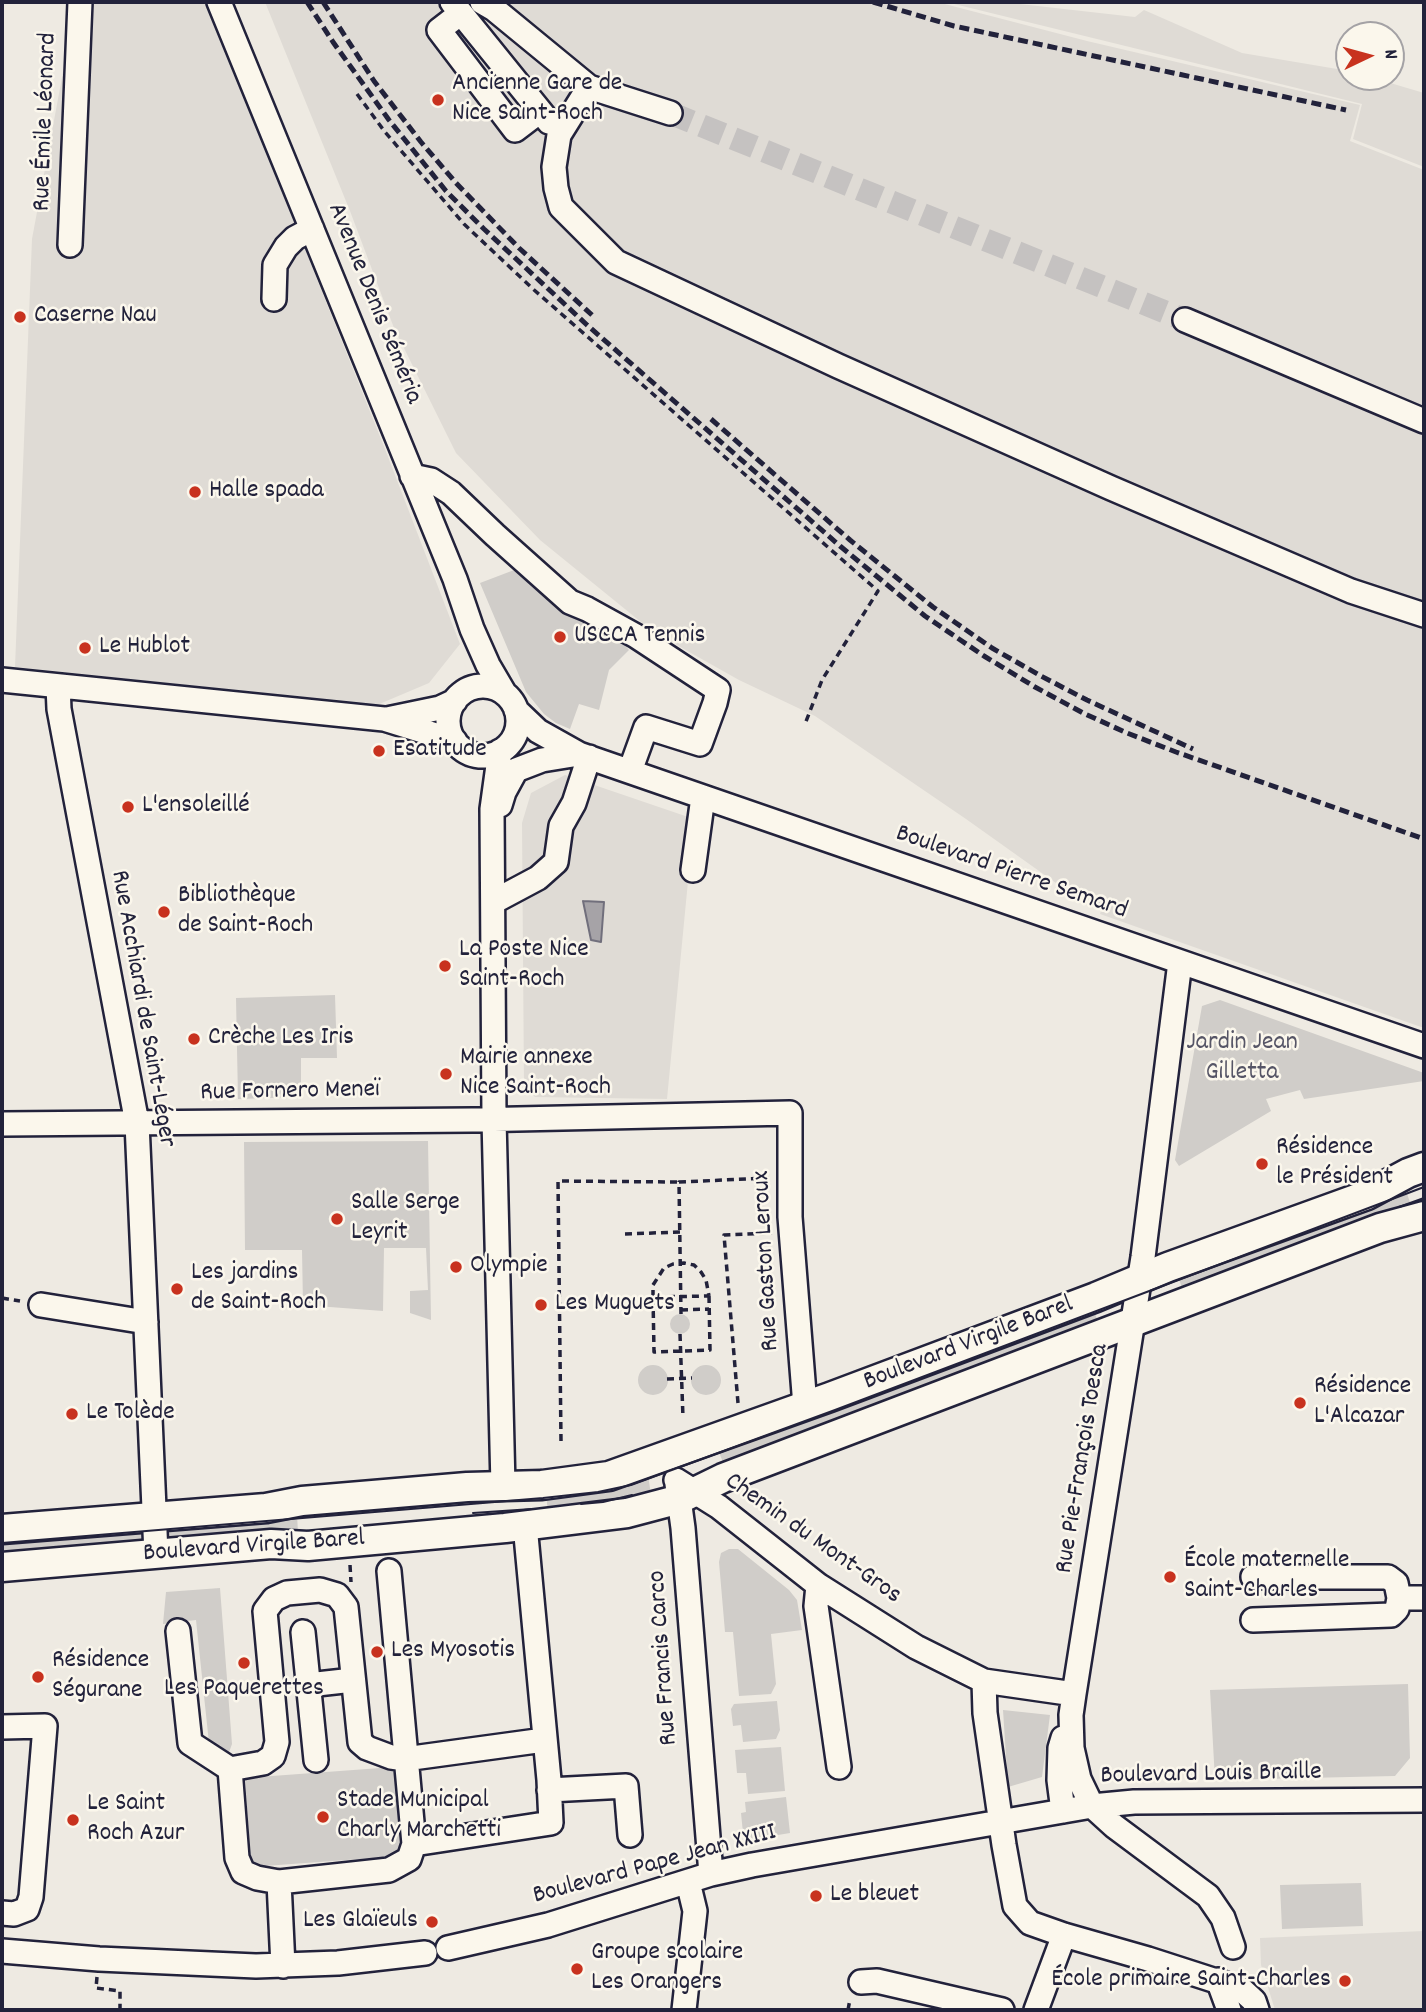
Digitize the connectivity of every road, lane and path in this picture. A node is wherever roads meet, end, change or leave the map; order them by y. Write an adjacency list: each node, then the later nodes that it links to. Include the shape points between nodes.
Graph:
1 (80, 2): 11 (street, Rue Émile Léonard)
2 (219, 2): 10 (street, Avenue Denis Séméria)
3 (482, 2): 5 (street)
4 (457, 7): 7 (street); 7 (street, via 439,30 515,130)
5 (589, 87): 8 (street); 9 (street)
6 (357, 94): 23 (path, via 464,224 878,591 822,680)
7 (540, 111): 9 (street)
8 (670, 113)
9 (559, 135): 16 (street, via 554,167 561,207 616,262 1137,499 1351,591)
10 (312, 229): 12 (street, via 295,238 275,265); 15 (street, Avenue Denis Séméria)
11 (70, 245)
12 (274, 299)
13 (1185, 320): 14 (street)
14 (1424, 421)
15 (412, 476): 17 (street, Avenue Denis Séméria); 27 (street, via 431,480 451,493 570,602 636,636 718,690 700,744 646,727)
16 (1424, 615)
17 (472, 629): 20 (street, Avenue Denis Séméria, via 471,668); 21 (street, Avenue Denis Séméria)
18 (2, 680): 19 (street)
19 (58, 686): 22 (street); 37 (street, Rue Acchiardi de Saint-Léger)
20 (460, 696): 21 (street, via 490,686); 22 (street, via 440,708); 24 (street, via 450,710 449,721 450,731)
21 (511, 702): 25 (street, via 517,731); 26 (street, Boulevard Pierre Semard, via 538,731)
22 (384, 719): 24 (street)
23 (805, 724)
24 (463, 747): 25 (street, via 486,755); 29 (street, via 482,775)
25 (503, 749): 26 (street, Boulevard Pierre Semard, via 528,747); 29 (street)
26 (584, 756): 27 (street, Boulevard Pierre Semard); 30 (street, via 542,760 516,770 504,792); 32 (street, via 574,803 561,826 556,862 538,878)
27 (630, 771): 28 (street, Boulevard Pierre Semard)
28 (703, 797): 31 (street); 33 (street, Boulevard Pierre Semard)
29 (492, 809): 30 (street)
30 (493, 832): 32 (street)
31 (693, 870)
32 (493, 902): 36 (street)
33 (1180, 962): 34 (street, Boulevard Pierre Semard); 47 (street, Rue Pie-François Toesca)
34 (1424, 1046)
35 (790, 1113): 36 (street, Rue Fornero Meneï); 40 (street, Rue Gaston Leroux)
36 (494, 1119): 37 (street, Rue Fornero Meneï); 65 (street)
37 (137, 1123): 38 (street, Rue Fornero Meneï); 53 (street, Rue Acchiardi de Saint-Léger)
38 (2, 1124)
39 (1424, 1167): 47 (main road, Boulevard Virgile Barel, via 1367,1195)
40 (790, 1177): 41 (path); 44 (street, Rue Gaston Leroux)
41 (679, 1182): 43 (path); 63 (path, via 558,1181)
42 (1424, 1216): 54 (main road, Boulevard Virgile Barel, via 1380,1228)
43 (680, 1232): 45 (path); 46 (path)
44 (792, 1232): 60 (path, via 724,1235); 61 (street, Rue Gaston Leroux)
45 (625, 1234)
46 (681, 1263): 48 (path, via 694,1265 701,1272); 49 (path, via 660,1272 653,1284); 50 (path)
47 (1140, 1279): 54 (street, Rue Pie-François Toesca); 61 (main road, Boulevard Virgile Barel)
48 (709, 1296): 50 (path); 52 (path)
49 (653, 1297): 50 (path); 56 (path, via 654,1352)
50 (681, 1297): 52 (path, via 681,1312)
51 (41, 1305): 53 (street)
52 (709, 1310): 56 (path, via 710,1350)
53 (146, 1322): 67 (street, Rue Acchiardi de Saint-Léger)
54 (1134, 1322): 66 (main road, Boulevard Virgile Barel); 83 (street, Rue Pie-François Toesca)
55 (680, 1334): 56 (path)
56 (681, 1351): 58 (path)
57 (692, 1378): 58 (path)
58 (682, 1379): 59 (path); 62 (path)
59 (667, 1380)
60 (738, 1403)
61 (806, 1406): 64 (main road, Boulevard Virgile Barel)
62 (683, 1418)
63 (561, 1441)
64 (695, 1445): 65 (main road, Boulevard Virgile Barel, via 609,1476); 66 (street, Rue Francis Carco, via 679,1457)
65 (503, 1486): 67 (main road, Boulevard Virgile Barel); 68 (main road)
66 (684, 1490): 68 (main road, Boulevard Virgile Barel, via 627,1513); 74 (street, Chemin du Mont-Gros, via 719,1507); 97 (street, Rue Francis Carco)
67 (154, 1516): 69 (main road, Boulevard Virgile Barel); 70 (street, Rue Acchiardi de Saint-Léger)
68 (515, 1526): 70 (main road, Boulevard Virgile Barel, via 308,1546 271,1544); 85 (street)
69 (2, 1529)
70 (156, 1554): 71 (main road, Boulevard Virgile Barel)
71 (2, 1567)
72 (389, 1571): 87 (street)
73 (1253, 1577): 75 (street, via 1388,1577 1396,1583)
74 (818, 1585): 81 (street, Chemin du Mont-Gros, via 916,1647); 88 (street, via 816,1606)
75 (1399, 1598): 76 (street); 77 (street, via 1391,1615)
76 (1424, 1598)
77 (1254, 1620)
78 (178, 1631): 89 (street, via 190,1743)
79 (303, 1632): 82 (street)
80 (353, 1680): 82 (street); 87 (street, via 360,1741 367,1748); 89 (street, via 346,1607 337,1595 320,1590 287,1592 274,1599 265,1611 276,1742 273,1756 263,1763)
81 (984, 1681): 83 (street, Chemin du Mont-Gros); 94 (street)
82 (309, 1685): 86 (street)
83 (1072, 1705): 92 (street, via 1072,1748); 93 (street, via 1060,1748)
84 (2, 1727): 100 (street, via 45,1726 31,1897 27,1909)
85 (544, 1741): 87 (street); 90 (street)
86 (316, 1759)
87 (405, 1759): 96 (street)
88 (839, 1767)
89 (230, 1769): 98 (street, via 237,1858 243,1872)
90 (549, 1790): 95 (street, via 626,1786); 96 (street, via 551,1823)
91 (1424, 1800): 92 (street, Boulevard Louis Braille)
92 (1092, 1806): 93 (street, Boulevard Louis Braille); 102 (street, via 1208,1896 1223,1918)
93 (1063, 1811): 94 (street, Boulevard Louis Braille)
94 (1001, 1822): 97 (street, Boulevard Pape Jean XXIII); 101 (street, via 1015,1906 1030,1923)
95 (630, 1835)
96 (414, 1844): 98 (street, via 410,1859 388,1870)
97 (711, 1874): 99 (street, Boulevard Pape Jean XXIII)
98 (279, 1882): 106 (street)
99 (688, 1882): 103 (street, Boulevard Pape Jean XXIII, via 548,1925); 111 (street, via 695,1911)
100 (2, 1913)
101 (1064, 1935): 107 (street); 113 (street)
102 (1233, 1947)
103 (448, 1948)
104 (2, 1951): 106 (street)
105 (425, 1953): 106 (street)
106 (283, 1966)
107 (1218, 1980): 114 (street); 115 (street, via 1241,1989)
108 (861, 1982): 112 (street, via 877,1981)
109 (96, 1988): 110 (path, via 120,1991)
110 (120, 2010)
111 (684, 2010)
112 (1002, 2010)
113 (1036, 2010)
114 (1229, 2010)
115 (1257, 2010)

